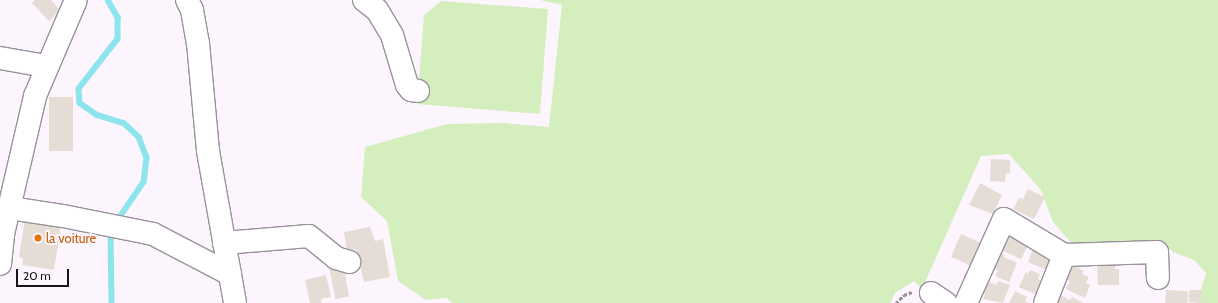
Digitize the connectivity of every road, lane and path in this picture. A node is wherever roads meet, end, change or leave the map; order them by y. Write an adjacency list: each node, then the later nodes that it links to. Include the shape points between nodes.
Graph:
1 (76, 0): 5 (street)
2 (187, 0): 8 (street, via 192,10 198,43 202,104)
3 (364, 0): 6 (street, via 377,10 392,35 407,85 411,90)
4 (0, 58): 5 (street)
5 (46, 66): 7 (street, via 35,96)
6 (418, 91)
7 (5, 209): 11 (street); 12 (street, via 114,225 152,234)
8 (224, 243): 10 (street, via 309,236 336,258); 12 (street)
9 (1064, 255): 13 (street, via 1157,252); 15 (street, via 1004,219); 16 (street)
10 (348, 262)
11 (0, 264)
12 (230, 274): 14 (street)
13 (1158, 278)
14 (235, 303)
15 (966, 303)
16 (1044, 303)

